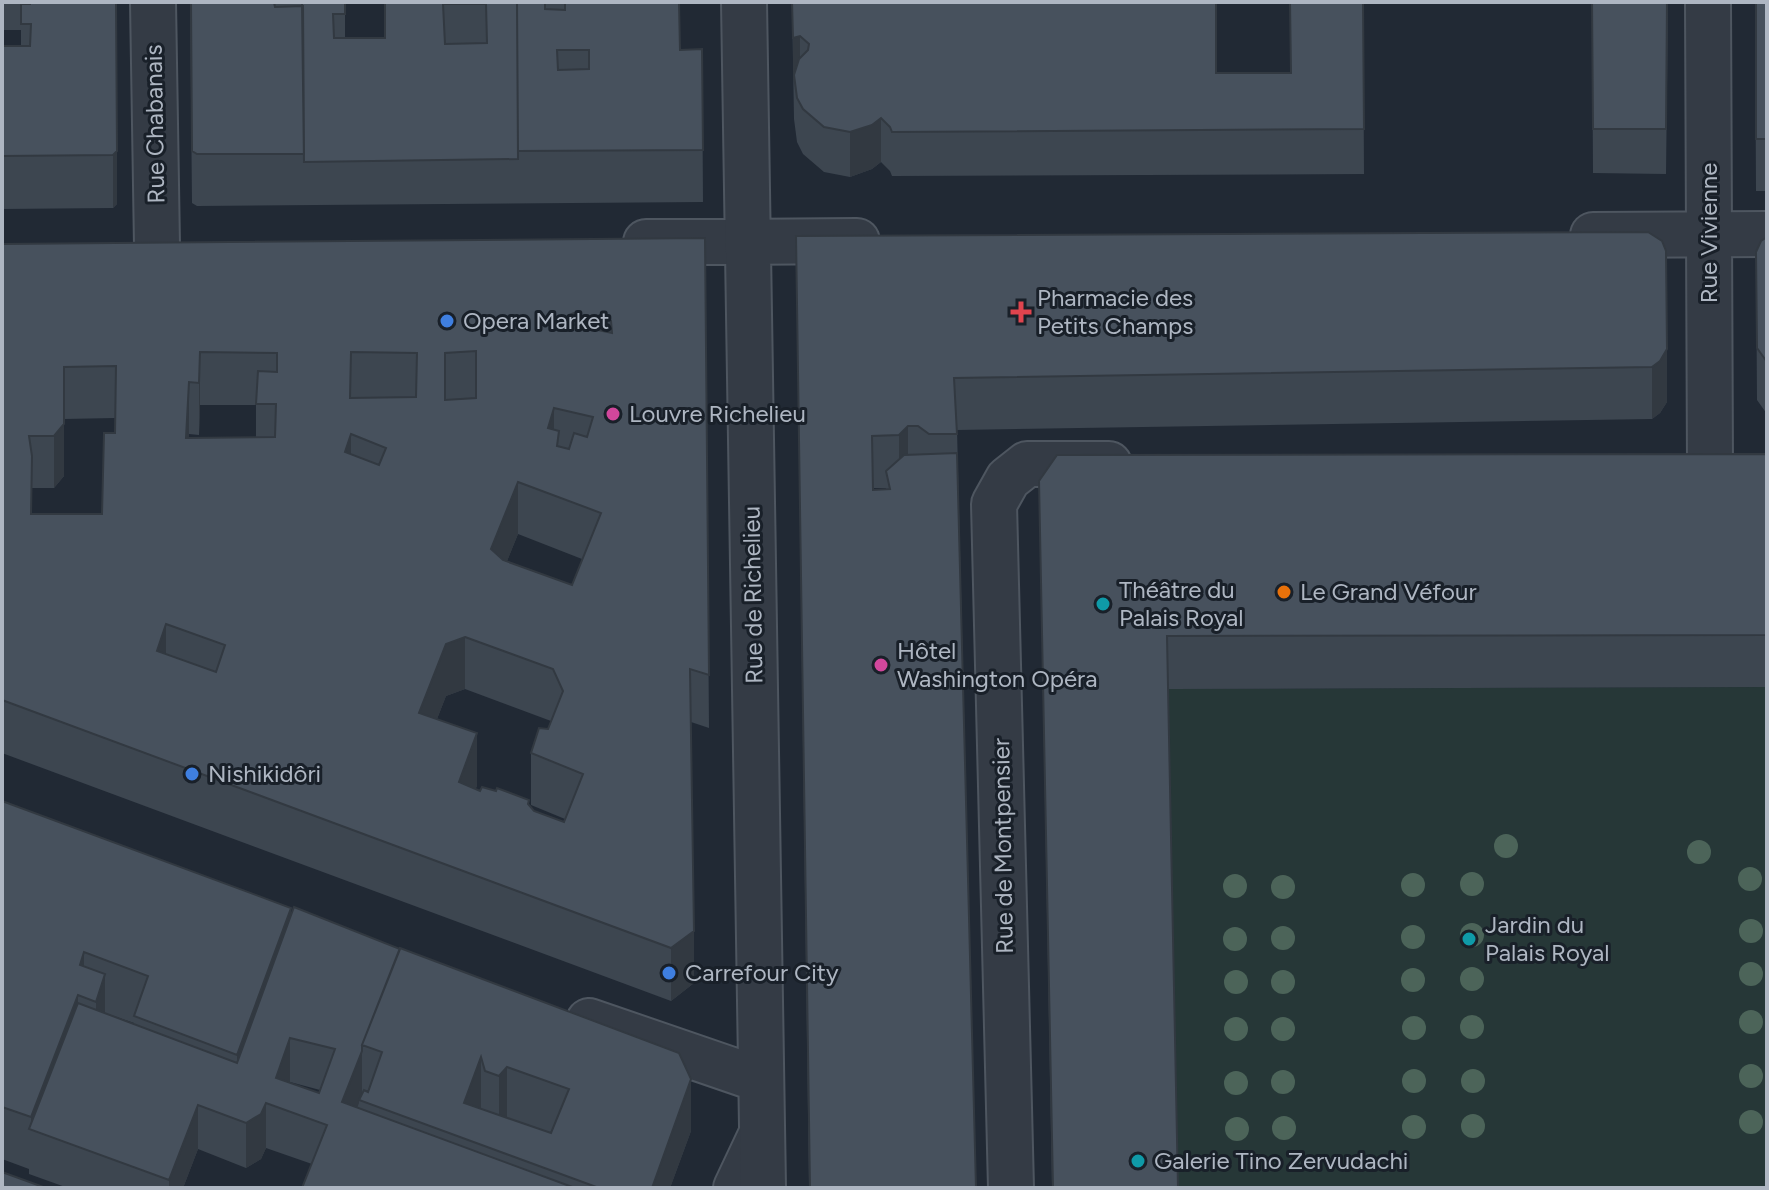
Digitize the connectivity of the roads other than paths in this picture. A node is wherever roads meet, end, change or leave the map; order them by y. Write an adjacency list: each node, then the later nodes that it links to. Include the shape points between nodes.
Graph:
1 (153, 2): 10 (street, Rue Chabanais, via 173,246)
2 (744, 2): 8 (street, Rue de Richelieu)
3 (1708, 2): 4 (street, Rue Vivienne)
4 (1709, 233): 5 (street); 6 (street); 12 (street, Rue Vivienne, via 1690,464)
5 (1767, 234)
6 (1549, 235)
7 (901, 240): 8 (street)
8 (748, 242): 9 (street); 14 (street, Rue de Richelieu)
9 (601, 243)
10 (111, 247)
11 (1155, 464): 18 (street, Rue de Montpensier, via 1027,464 1008,479 994,504)
12 (1754, 464)
13 (555, 1009): 14 (street)
14 (761, 1080): 15 (street, Rue de Richelieu)
15 (761, 1135): 16 (street); 17 (street, Rue de Richelieu)
16 (736, 1188)
17 (763, 1188)
18 (1011, 1188)

